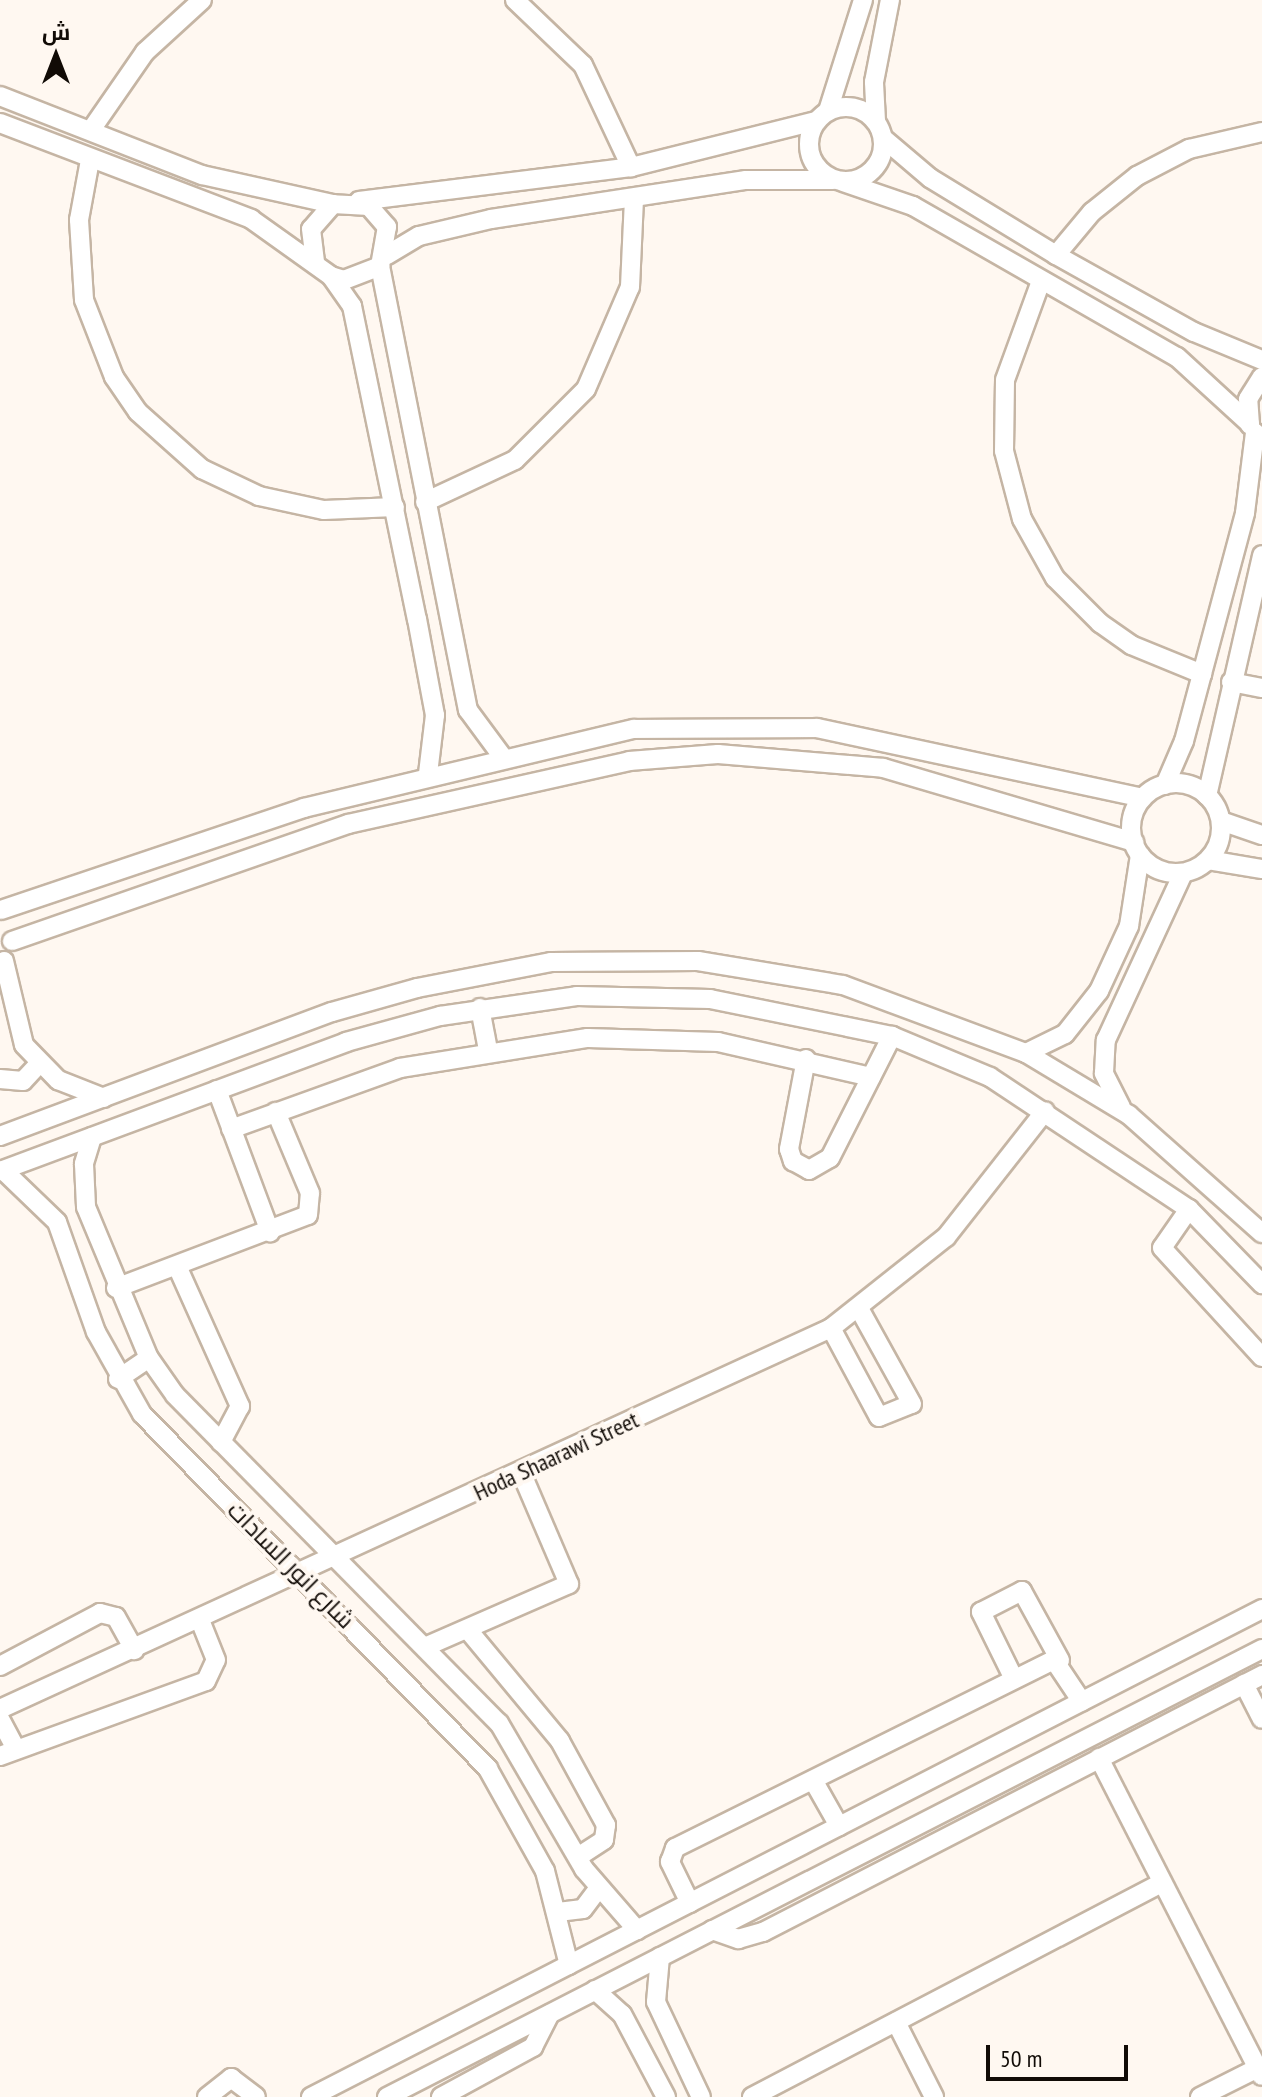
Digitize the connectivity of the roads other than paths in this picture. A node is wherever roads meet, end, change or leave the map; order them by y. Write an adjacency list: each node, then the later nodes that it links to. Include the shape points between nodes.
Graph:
1 (202, 0): 8 (street, via 145,52)
2 (515, 0): 12 (street, via 583,65)
3 (863, 0): 6 (street)
4 (890, 0): 9 (street, via 874,82)
5 (0, 96): 8 (street)
6 (822, 116): 9 (street, via 859,109); 12 (street); 13 (street, via 809,155)
7 (0, 123): 11 (street)
8 (91, 130): 16 (street, via 202,175)
9 (879, 130): 13 (street, via 870,173); 17 (street, via 930,178)
10 (1262, 132): 17 (street, via 1189,149 1137,176 1092,212)
11 (90, 160): 19 (street, via 251,219); 26 (street, via 79,220 84,300 102,352 138,412 202,469 259,496 324,510)
12 (631, 167): 15 (street)
13 (838, 181): 14 (street, via 746,180); 21 (street, via 913,206)
14 (634, 198): 18 (street, via 444,229); 25 (street, via 630,287 586,389 515,460)
15 (356, 201): 16 (street); 18 (street, via 387,227)
16 (333, 204): 19 (street, via 311,229)
17 (1056, 255): 22 (street, via 1194,332)
18 (383, 260): 20 (street, via 357,280); 25 (street)
19 (315, 261): 20 (street)
20 (331, 276): 26 (street, via 352,306)
21 (1041, 281): 24 (street, via 1177,357); 28 (street, via 1012,345 1003,402 1004,451 1022,519 1055,578 1100,623 1131,645)
22 (1262, 360)
23 (1262, 377): 24 (street, via 1248,399)
24 (1255, 432): 28 (street, via 1253,479)
25 (425, 502): 31 (street, via 468,710)
26 (395, 507): 32 (street, via 435,715)
27 (1262, 555): 29 (street)
28 (1202, 674): 33 (street)
29 (1231, 682): 30 (street); 34 (street)
30 (1262, 688)
31 (502, 756): 32 (street); 35 (street, via 634,729 817,728)
32 (428, 774): 42 (street)
33 (1165, 785): 34 (street, via 1187,785); 35 (street)
34 (1207, 796): 36 (street)
35 (1143, 798): 38 (street, via 1132,818)
36 (1221, 821): 37 (street); 39 (street)
37 (1262, 835)
38 (1137, 848): 41 (street, via 1154,867); 43 (street, via 883,768 718,754 629,761 348,824); 50 (street, via 1129,926 1099,991 1065,1034)
39 (1208, 860): 40 (street); 41 (street)
40 (1262, 869)
41 (1183, 873): 59 (street, via 1104,1050 1107,1085)
42 (1, 909): 43 (street)
43 (12, 941): 44 (street)
44 (2, 963): 52 (street, via 11,1008)
45 (480, 1008): 47 (street, via 665,996 766,1006); 48 (street); 49 (street)
46 (332, 1012): 48 (street); 50 (street, via 506,968 600,958 698,961 843,985); 56 (street)
47 (892, 1036): 53 (street); 57 (street, via 990,1077)
48 (346, 1042): 55 (street)
49 (488, 1050): 51 (street, via 661,1037); 58 (street, via 400,1068)
50 (1026, 1053): 59 (street)
51 (806, 1059): 53 (street); 53 (street, via 789,1149 803,1169 826,1164)
52 (39, 1064): 54 (street, via 23,1081); 56 (street)
53 (871, 1077)
54 (0, 1079)
55 (217, 1090): 60 (street); 62 (street)
56 (104, 1098): 61 (street)
57 (1045, 1111): 64 (street); 70 (street, Hoda Shaarawi Street, via 946,1237)
58 (276, 1112): 60 (street); 65 (street, via 312,1204 303,1220)
59 (1129, 1115): 66 (street)
60 (231, 1129): 65 (street)
61 (0, 1136)
62 (92, 1137): 63 (street); 69 (street, شارع انور السادات, via 83,1193)
63 (2, 1171): 74 (street, شارع انور السادات, via 57,1222)
64 (1189, 1209): 68 (street); 72 (street, via 1162,1248)
65 (270, 1232): 67 (street)
66 (1262, 1233)
67 (177, 1266): 69 (street); 75 (street, via 240,1406)
68 (1262, 1284)
69 (116, 1288): 73 (street, شارع انور السادات)
70 (860, 1310): 71 (street, Hoda Shaarawi Street); 71 (street, via 912,1404 879,1417)
71 (831, 1328): 76 (street, Hoda Shaarawi Street)
72 (1262, 1357)
73 (149, 1358): 74 (street); 75 (street, شارع انور السادات)
74 (118, 1379): 78 (street, شارع انور السادات, via 156,1429)
75 (221, 1442): 77 (street, شارع انور السادات)
76 (521, 1472): 77 (street, Hoda Shaarawi Street); 81 (street, via 569,1584)
77 (332, 1558): 78 (street, Hoda Shaarawi Street); 82 (street, شارع انور السادات)
78 (300, 1574): 80 (street, Hoda Shaarawi Street); 102 (street, شارع انور السادات, via 488,1769 532,1841)
79 (1262, 1609): 90 (street)
80 (200, 1620): 84 (street, Hoda Shaarawi Street); 94 (street, via 216,1660 206,1681)
81 (468, 1630): 82 (street); 98 (street, via 560,1741 606,1825 604,1840)
82 (427, 1646): 98 (street, شارع انور السادات, via 520,1748)
83 (1262, 1649): 104 (street)
84 (134, 1650): 86 (street, via 116,1617 100,1613); 91 (street, Hoda Shaarawi Street)
85 (1060, 1660): 88 (street); 88 (street, via 1022,1591 981,1612); 90 (street)
86 (0, 1666)
87 (1262, 1675): 89 (street)
88 (1014, 1679): 96 (street)
89 (1244, 1684): 93 (street); 95 (street)
90 (1082, 1702): 97 (street)
91 (0, 1709)
92 (0, 1719): 94 (street)
93 (1262, 1719)
94 (8, 1753)
95 (1099, 1758): 99 (street); 104 (street, via 763,1932 738,1939)
96 (813, 1780): 97 (street); 101 (street, via 675,1848 670,1862)
97 (839, 1826): 101 (street)
98 (578, 1857): 100 (street, شارع انور السادات)
99 (1162, 1883): 109 (street); 110 (street)
100 (598, 1889): 102 (street, via 583,1909); 103 (street, شارع انور السادات)
101 (690, 1903): 103 (street)
102 (558, 1912): 106 (street, شارع انور السادات)
103 (637, 1930): 106 (street)
104 (712, 1930): 105 (street)
105 (660, 1957): 107 (street); 117 (street, via 656,2002)
106 (569, 1965): 113 (street)
107 (595, 1990): 108 (street); 116 (street, via 622,2014)
108 (550, 2014): 114 (street); 115 (street, via 533,2047)
109 (896, 2022): 118 (street); 119 (street)
110 (1260, 2072): 120 (street)
111 (207, 2097): 112 (street, via 231,2078)
112 (256, 2097)
113 (311, 2097)
114 (387, 2097)
115 (441, 2097)
116 (666, 2097)
117 (701, 2097)
118 (752, 2097)
119 (934, 2097)
120 (1200, 2097)

